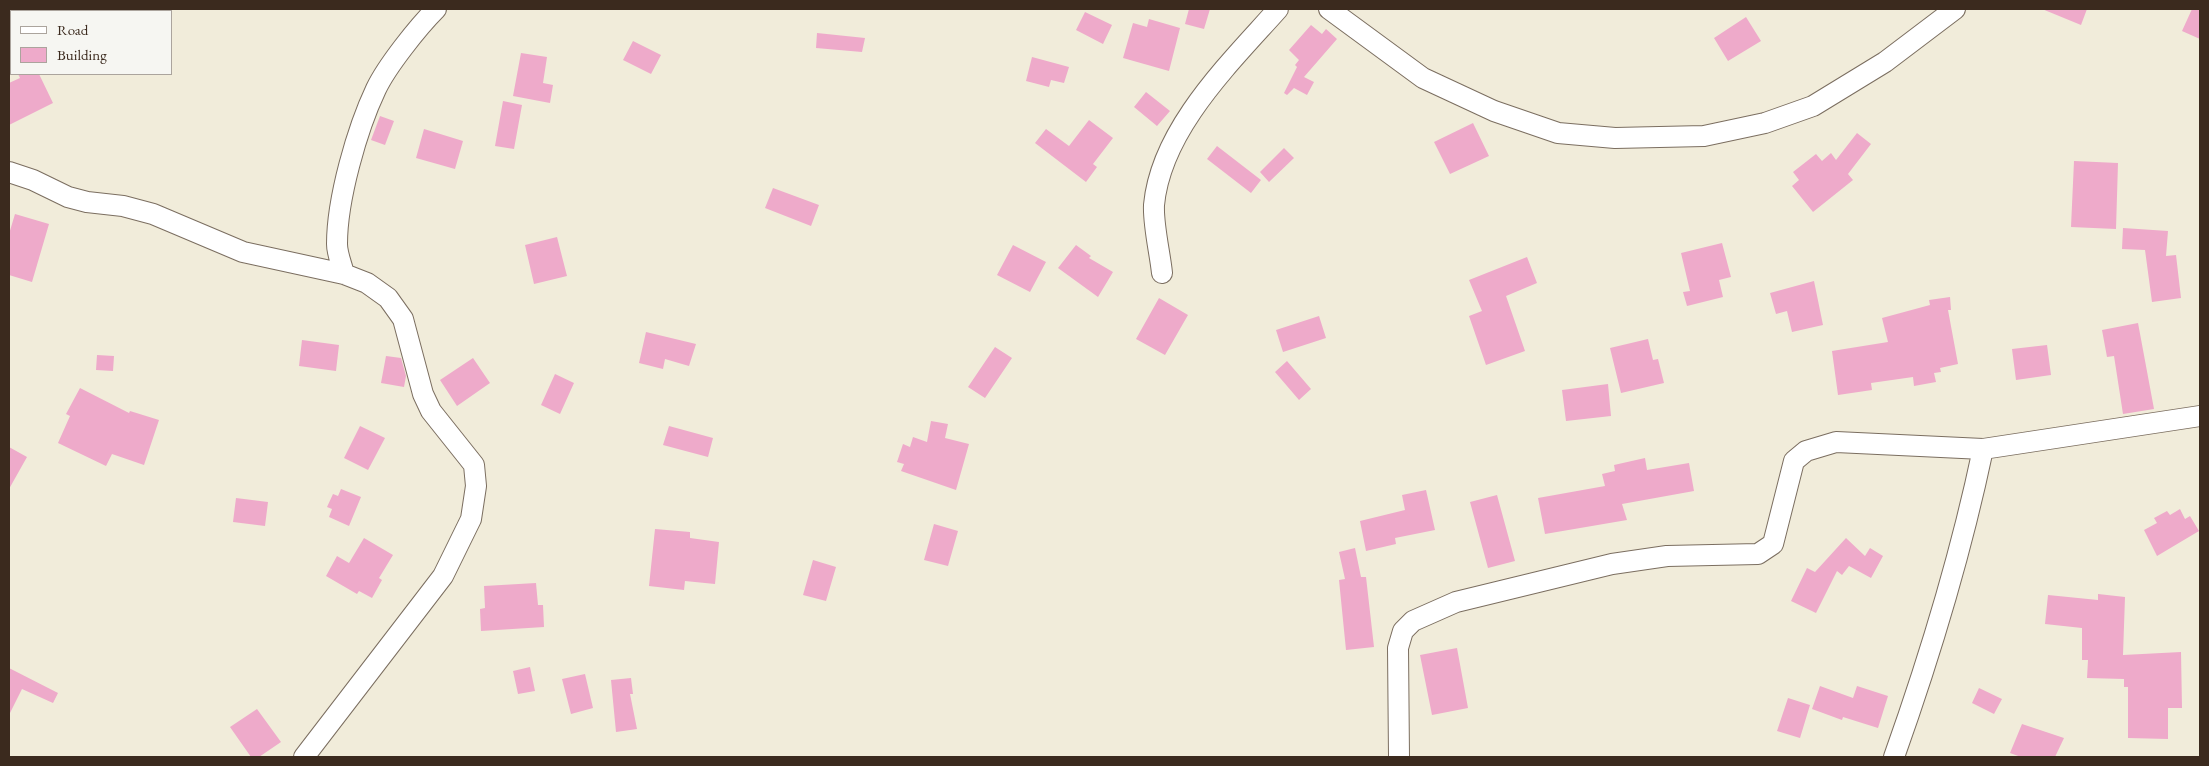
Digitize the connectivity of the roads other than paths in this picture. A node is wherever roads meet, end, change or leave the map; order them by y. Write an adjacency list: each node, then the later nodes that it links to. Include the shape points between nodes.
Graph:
1 (436, 9): 6 (street, via 422,23 377,87 359,133 339,209)
2 (1278, 9): 8 (street, via 1220,74 1178,133 1161,172 1154,206)
3 (1329, 9): 4 (street, via 1423,78 1485,107 1558,133 1615,138 1704,136 1765,123 1814,106 1885,62)
4 (1955, 9)
5 (9, 172): 7 (street, via 87,202 145,212 243,252)
6 (337, 246): 7 (street); 9 (street)
7 (313, 269): 9 (street)
8 (1162, 273)
9 (344, 274): 12 (street, via 367,283 388,298 403,318 424,394 442,426 474,465 476,486 471,519 443,576)
10 (2200, 416): 11 (street)
11 (1983, 449): 13 (street, via 1836,442 1806,451 1794,461 1774,544 1758,554 1667,556 1612,564 1456,602 1413,621 1403,631 1398,648); 14 (street, via 1966,528 1924,671)
12 (304, 757)
13 (1399, 757)
14 (1894, 757)

